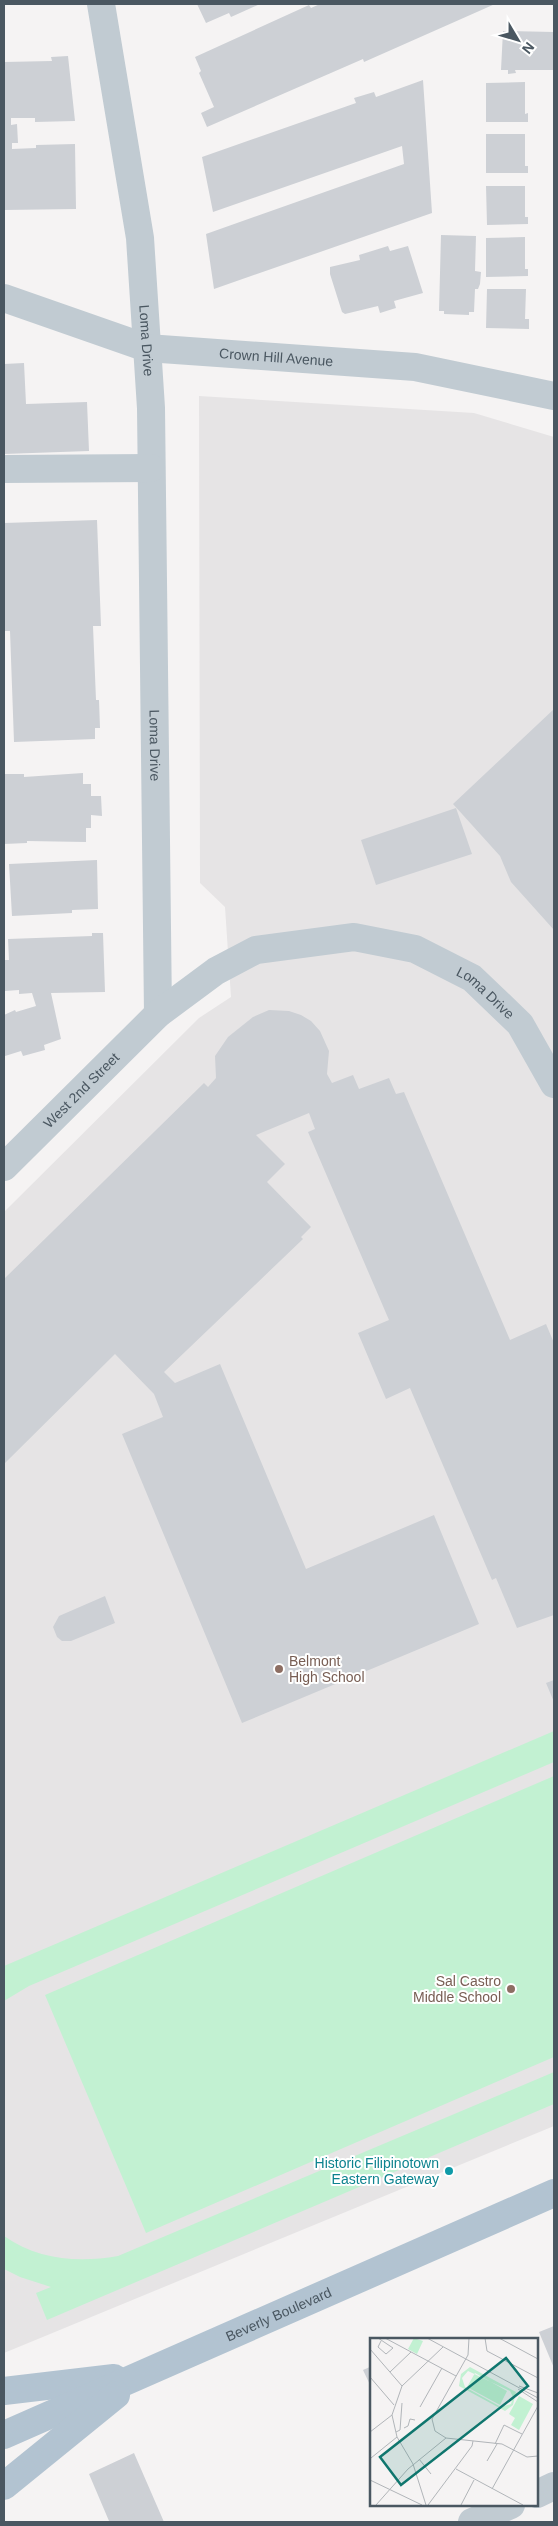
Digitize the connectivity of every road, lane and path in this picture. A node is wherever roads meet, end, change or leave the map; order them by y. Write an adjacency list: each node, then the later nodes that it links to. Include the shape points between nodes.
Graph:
1 (100, 4): 3 (street, Loma Drive, via 140,238)
2 (4, 298): 3 (street, Crown Hill Avenue)
3 (147, 348): 4 (street, Crown Hill Avenue, via 415,367); 5 (street, Loma Drive)
4 (554, 396)
5 (151, 468): 6 (street); 7 (street, Loma Drive)
6 (4, 469)
7 (158, 1014): 8 (street, Loma Drive, via 216,971 256,950 354,937 415,949 472,978 520,1024); 9 (street, West 2nd Street)
8 (554, 1084)
9 (4, 1167)
10 (554, 2193): 11 (main road, Beverly Boulevard)
11 (143, 2374): 12 (main road); 13 (main road, Beverly Boulevard); 14 (main road)
12 (4, 2391)
13 (4, 2435)
14 (4, 2486)
15 (554, 2486): 16 (street)
16 (538, 2494)
17 (509, 2506): 18 (street)
18 (472, 2522)

